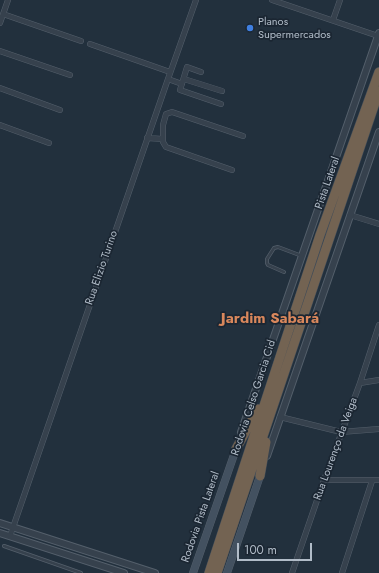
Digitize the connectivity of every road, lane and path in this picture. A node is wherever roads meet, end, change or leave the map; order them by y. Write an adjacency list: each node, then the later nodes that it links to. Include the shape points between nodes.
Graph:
1 (8, 0): 6 (street)
2 (196, 0): 13 (street, Rua Elizio Turino)
3 (272, 0): 5 (street)
4 (340, 0): 7 (street)
5 (288, 3): 7 (street)
6 (3, 14): 8 (street); 10 (street)
7 (333, 20): 9 (street)
8 (0, 23)
9 (379, 36): 33 (street, Pista Lateral)
10 (81, 41)
11 (90, 44): 13 (street)
12 (0, 51): 16 (street)
13 (170, 72): 17 (street, Rua Elizio Turino)
14 (201, 72): 18 (street, via 188,67)
15 (379, 72): 39 (highway, Rodovia Celso Garcia Cid, via 320,235)
16 (70, 75)
17 (168, 79): 18 (street); 27 (street, Rua Elizio Turino)
18 (183, 81): 21 (street); 22 (street, via 180,90)
19 (0, 88): 23 (street)
20 (379, 90): 41 (highway, Rodovia Celso Garcia Cid)
21 (222, 91)
22 (221, 104)
23 (60, 110)
24 (0, 125): 29 (street)
25 (379, 132): 31 (street)
26 (243, 136): 28 (street, via 169,112 163,125)
27 (147, 138): 28 (street); 50 (street, Rua Elizio Turino)
28 (163, 139): 30 (street, via 166,146)
29 (49, 143)
30 (232, 170)
31 (350, 215): 32 (street); 40 (street)
32 (379, 224)
33 (302, 256): 34 (lane, via 278,247 274,248 267,263); 36 (street, Pista Lateral)
34 (284, 272)
35 (379, 325): 38 (street, Rua Lourenço da Veiga)
36 (276, 332): 44 (street, Rodovia Pista Lateral)
37 (379, 380): 38 (street)
38 (360, 383): 43 (street, Rua Lourenço da Veiga)
39 (269, 390): 44 (highway); 54 (highway, Rodovia Celso Garcia Cid)
40 (280, 416): 43 (street); 45 (street)
41 (270, 417): 45 (highway); 54 (highway, Rodovia Celso Garcia Cid)
42 (379, 429): 43 (street)
43 (341, 432): 46 (street, Rua Lourenço da Veiga)
44 (236, 449): 58 (main road, Rodovia Pista Lateral)
45 (260, 476): 60 (main road)
46 (324, 480): 48 (street); 61 (street, Rua Lourenço da Veiga)
47 (379, 480): 48 (street)
48 (372, 481): 62 (street)
49 (0, 523): 50 (street)
50 (12, 527): 52 (street, Rua Elizio Turino); 57 (street)
51 (0, 533): 52 (street)
52 (10, 536): 56 (street)
53 (4, 546): 55 (lane)
54 (216, 567): 59 (highway, Rodovia Celso Garcia Cid)
55 (81, 573)
56 (124, 573)
57 (156, 573)
58 (194, 573)
59 (209, 573)
60 (227, 573)
61 (292, 573)
62 (342, 573)

